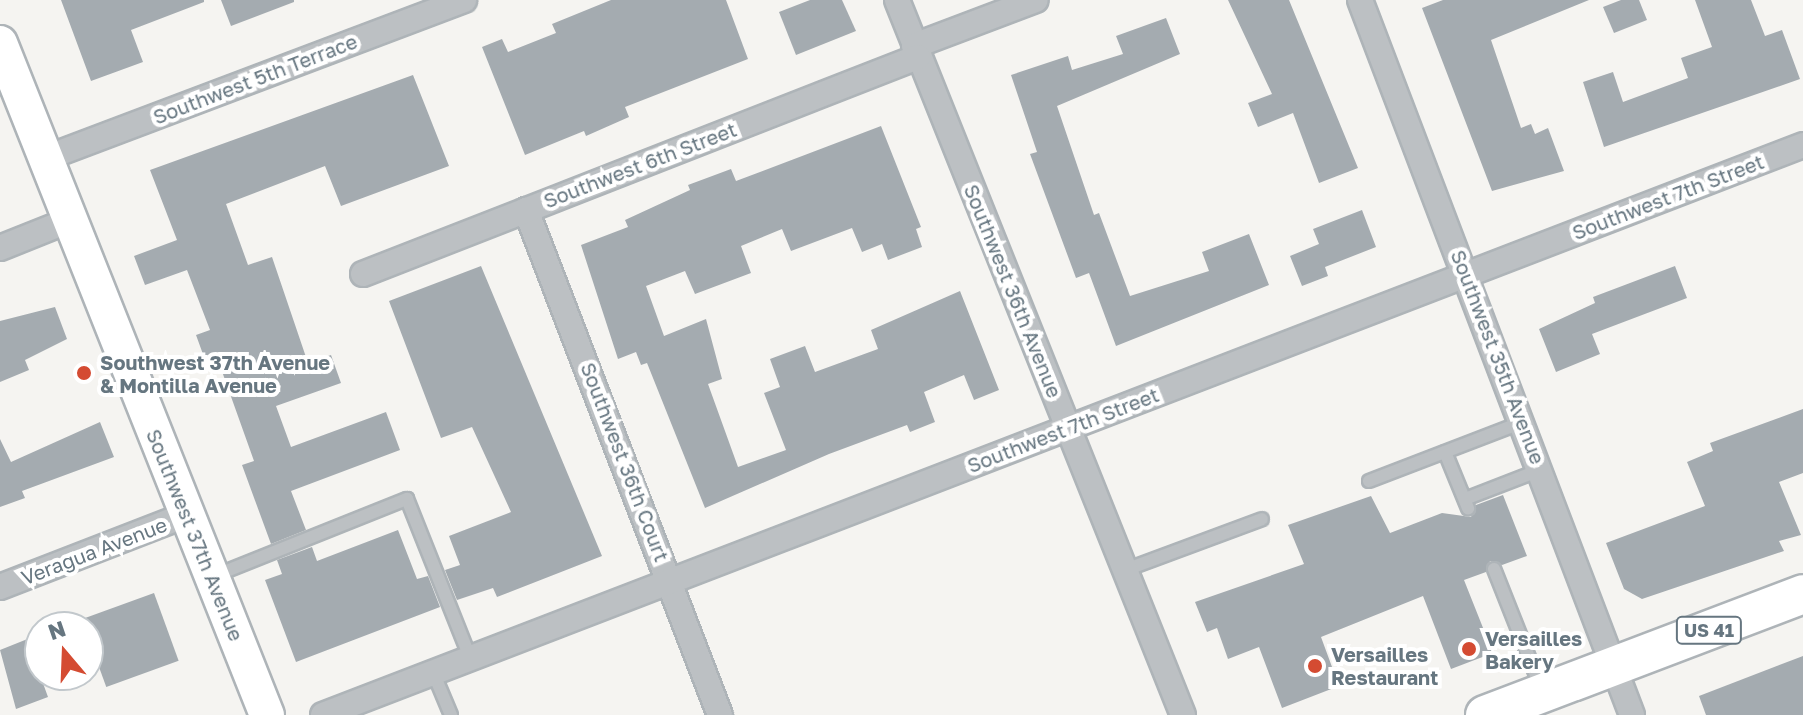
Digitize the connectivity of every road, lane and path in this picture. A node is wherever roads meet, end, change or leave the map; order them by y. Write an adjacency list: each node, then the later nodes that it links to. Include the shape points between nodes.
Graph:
1 (464, 0): 8 (street, Southwest 5th Terrace)
2 (897, 0): 6 (street, Southwest 36th Avenue)
3 (1036, 0): 6 (street, Southwest 6th Street)
4 (1360, 0): 13 (street, Southwest 35th Avenue)
5 (0, 43): 8 (main road, Southwest 37th Avenue)
6 (916, 51): 9 (street, Southwest 6th Street); 15 (street, Southwest 36th Avenue)
7 (1803, 145): 13 (street, Southwest 7th Street)
8 (46, 158): 10 (main road, Southwest 37th Avenue)
9 (526, 210): 12 (street, Southwest 6th Street); 24 (street, Southwest 36th Court)
10 (70, 220): 11 (street); 19 (main road, Southwest 37th Avenue)
11 (0, 248)
12 (363, 274)
13 (1466, 274): 14 (street, Southwest 35th Avenue); 15 (street, Southwest 7th Street)
14 (1523, 422): 16 (lane); 17 (street, Southwest 35th Avenue)
15 (1068, 428): 22 (street, Southwest 36th Avenue); 24 (street, Southwest 7th Street)
16 (1445, 452): 17 (lane, via 1466,503); 18 (lane)
17 (1541, 470): 28 (street, Southwest 35th Avenue)
18 (1369, 481)
19 (188, 514): 23 (main road, Southwest 37th Avenue); 25 (street, Veragua Avenue)
20 (1262, 519): 22 (lane)
21 (1494, 569): 30 (lane)
22 (1125, 570): 35 (street, Southwest 36th Avenue)
23 (211, 577): 27 (lane, via 407,499); 31 (main road, Southwest 37th Avenue)
24 (671, 583): 27 (street, Southwest 7th Street); 34 (street, Southwest 36th Court)
25 (0, 587)
26 (1803, 594): 28 (main road, US 41)
27 (470, 657): 29 (street, Southwest 7th Street)
28 (1614, 665): 30 (main road, US 41); 37 (street, Southwest 35th Avenue)
29 (433, 672): 32 (street, Southwest 7th Street); 33 (lane)
30 (1543, 693): 36 (main road, US 41)
31 (267, 715)
32 (323, 715)
33 (451, 715)
34 (720, 715)
35 (1183, 715)
36 (1485, 715)
37 (1632, 715)

